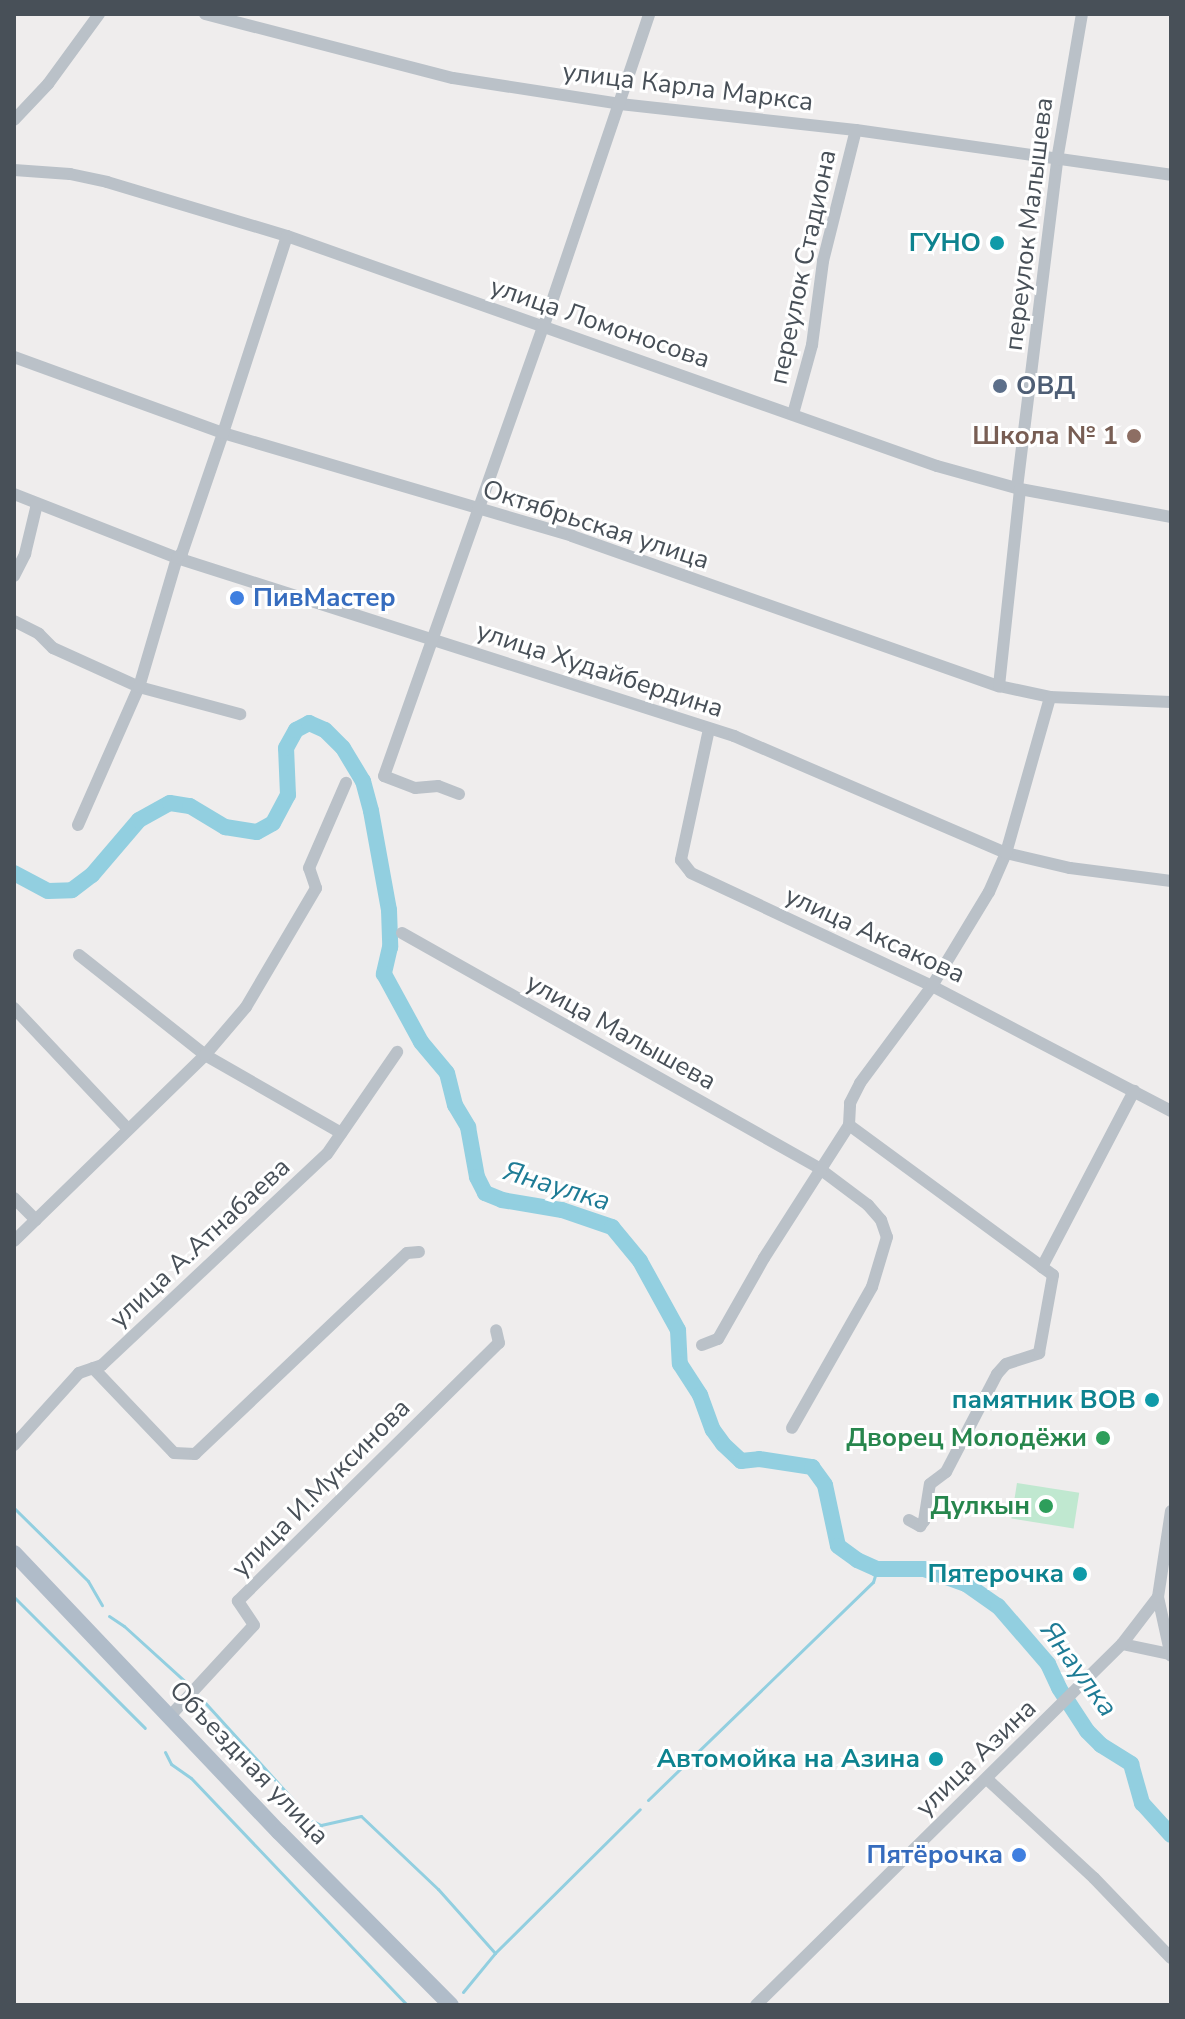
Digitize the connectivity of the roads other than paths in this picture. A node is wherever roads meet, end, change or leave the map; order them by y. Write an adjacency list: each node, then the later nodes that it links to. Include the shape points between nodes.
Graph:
1 (99, 14): 6 (street, via 48,84)
2 (205, 14): 5 (street, улица Карла Маркса, via 453,78)
3 (649, 14): 5 (street)
4 (1082, 14): 8 (street, переулок Малышева)
5 (620, 104): 7 (street, улица Карла Маркса); 12 (street)
6 (14, 120)
7 (856, 130): 8 (street, улица Карла Маркса); 14 (street, переулок Стадиона)
8 (1057, 160): 10 (street, улица Карла Маркса); 16 (street, переулок Малышева)
9 (14, 170): 11 (street, улица Ломоносова, via 107,182)
10 (1171, 175)
11 (287, 236): 12 (street, улица Ломоносова); 15 (street)
12 (543, 328): 14 (street, улица Ломоносова); 19 (street)
13 (14, 357): 15 (street, Октябрьская улица)
14 (793, 414): 16 (street, улица Ломоносова)
15 (223, 433): 19 (street, Октябрьская улица); 21 (street)
16 (1018, 489): 20 (street, улица Ломоносова); 25 (street, переулок Малышева)
17 (14, 494): 18 (street, улица Худайбердина)
18 (37, 504): 21 (street, улица Худайбердина); 22 (street)
19 (478, 508): 24 (street); 25 (street, Октябрьская улица)
20 (1171, 517)
21 (177, 558): 24 (street, улица Худайбердина); 26 (street)
22 (14, 576)
23 (14, 621): 26 (street, via 53,648)
24 (430, 639): 30 (street, улица Худайбердина); 32 (street, via 384,776 415,788 438,786)
25 (999, 686): 27 (street, Октябрьская улица)
26 (139, 687): 29 (street); 33 (street)
27 (1050, 697): 28 (street, Октябрьская улица); 34 (street)
28 (1171, 702)
29 (240, 714)
30 (709, 729): 34 (street, улица Худайбердина); 38 (street, улица Аксакова, via 681,860 691,873)
31 (346, 783): 41 (street, via 309,868 316,888 246,1007)
32 (459, 794)
33 (78, 825)
34 (1006, 853): 35 (street, улица Худайбердина, via 1070,868); 38 (street, via 989,892)
35 (1171, 881)
36 (402, 933): 47 (street, улица Малышева)
37 (79, 955): 41 (street)
38 (932, 986): 42 (street, улица Аксакова); 44 (street, via 860,1083 850,1103)
39 (14, 1008): 45 (street)
40 (397, 1052): 46 (street, улица А.Атнабаева)
41 (205, 1055): 45 (street); 46 (street)
42 (1134, 1091): 43 (street, улица Аксакова); 52 (street)
43 (1171, 1111)
44 (849, 1125): 47 (street); 52 (street)
45 (127, 1128): 49 (street)
46 (341, 1133): 55 (street, улица А.Атнабаева, via 327,1154)
47 (820, 1169): 54 (street, via 718,1339); 56 (street, улица Малышева, via 868,1205 887,1237 872,1287)
48 (14, 1198): 49 (street)
49 (36, 1220): 50 (street)
50 (14, 1241)
51 (419, 1252): 55 (street, via 407,1253 195,1454 174,1453)
52 (1042, 1267): 59 (street, via 1053,1275 1039,1353 1006,1364 997,1374 946,1472 930,1484 924,1521 920,1526)
53 (496, 1330): 64 (street, улица И.Муксинова, via 499,1343 238,1601 254,1625)
54 (702, 1345)
55 (93, 1368): 57 (street, улица А.Атнабаева, via 79,1373)
56 (792, 1428)
57 (14, 1445)
58 (1171, 1511): 61 (street, улица Азина)
59 (909, 1520)
60 (14, 1553): 64 (main road, Объездная улица)
61 (1158, 1597): 62 (street, улица Азина); 63 (street)
62 (1122, 1644): 63 (street); 65 (street, улица Азина)
63 (1170, 1655)
64 (171, 1715): 67 (main road, Объездная улица)
65 (987, 1779): 66 (street); 68 (street, улица Азина)
66 (1171, 1958)
67 (451, 2005)
68 (756, 2005)

